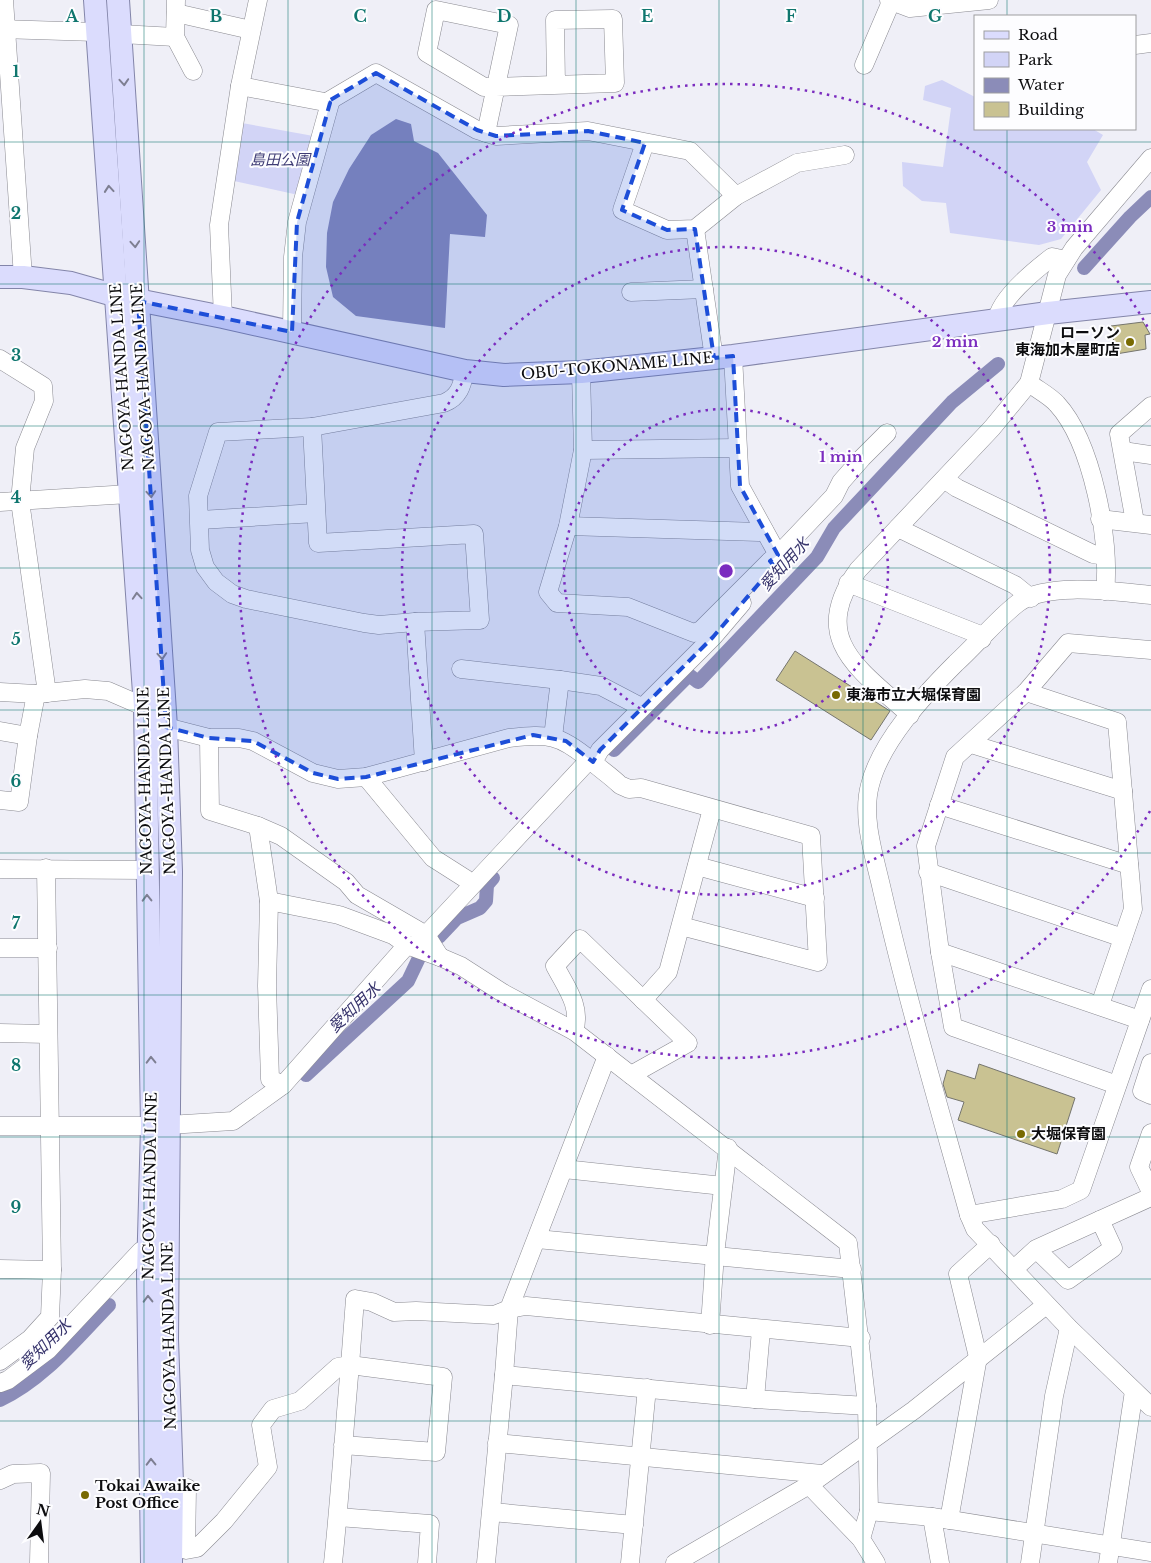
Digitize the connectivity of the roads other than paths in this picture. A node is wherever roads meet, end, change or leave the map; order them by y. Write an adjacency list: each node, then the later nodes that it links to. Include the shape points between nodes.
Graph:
1 (4, 0): 9 (street)
2 (95, 0): 11 (main road, NAGOYA-HANDA LINE)
3 (118, 0): 12 (main road, NAGOYA-HANDA LINE)
4 (258, 0): 10 (street)
5 (988, 0): 7 (street)
6 (890, 1): 7 (street); 16 (street)
7 (910, 4)
8 (176, 7): 10 (street); 13 (street)
9 (3, 29): 11 (street); 22 (street)
10 (251, 30): 19 (street)
11 (96, 32): 34 (main road, NAGOYA-HANDA LINE, one-way to 11)
12 (121, 34): 13 (street); 34 (main road, NAGOYA-HANDA LINE, one-way to 34)
13 (175, 37): 17 (street)
14 (1151, 43): 15 (street)
15 (1136, 45)
16 (864, 65)
17 (193, 71)
18 (556, 85): 18 (street, via 615,83 613,20 555,20); 20 (street)
19 (240, 86): 21 (street); 37 (street, via 219,225)
20 (496, 87): 20 (street, via 509,25 436,10 427,53 484,87); 23 (street)
21 (327, 102): 23 (street, via 376,73); 39 (street, via 330,103 297,222)
22 (7, 132): 31 (street)
23 (486, 133): 24 (street, via 496,136 588,131)
24 (645, 142): 27 (street, via 690,151); 28 (street, via 622,210 667,230)
25 (845, 155): 27 (street, via 797,162)
26 (1151, 158): 29 (street)
27 (736, 196): 28 (street)
28 (695, 229): 32 (street)
29 (1066, 260): 36 (street, via 1057,275); 38 (street, via 1052,257 1034,272 997,311)
30 (0, 277): 31 (main road, OBU-TOKONAME LINE)
31 (23, 277): 34 (main road, OBU-TOKONAME LINE, via 71,283)
32 (704, 289): 33 (street); 40 (street)
33 (631, 292)
34 (128, 298): 37 (main road, OBU-TOKONAME LINE); 53 (main road, NAGOYA-HANDA LINE); 80 (main road, NAGOYA-HANDA LINE, one-way to 80)
35 (1151, 302): 36 (main road, OBU-TOKONAME LINE)
36 (1048, 313): 38 (main road, OBU-TOKONAME LINE); 44 (street)
37 (223, 317): 39 (main road, OBU-TOKONAME LINE)
38 (997, 321): 40 (main road, OBU-TOKONAME LINE)
39 (292, 332): 42 (main road, OBU-TOKONAME LINE)
40 (724, 357): 43 (main road, OBU-TOKONAME LINE); 48 (street)
41 (0, 359): 54 (street, via 43,386 44,401 25,448)
42 (465, 370): 43 (main road, OBU-TOKONAME LINE, via 504,375); 46 (street, via 462,385 454,399 444,403)
43 (581, 372): 49 (street)
44 (1029, 383): 52 (street); 57 (street, via 1057,403 1072,425 1096,485)
45 (1151, 406): 50 (street, via 1119,434)
46 (312, 428): 56 (street); 58 (street, via 218,432 198,496)
47 (887, 433): 64 (street, via 857,464 834,496)
48 (737, 448): 49 (street); 62 (street, via 740,486)
49 (583, 450): 60 (street)
50 (1123, 451): 51 (street); 59 (street)
51 (1151, 455)
52 (944, 479): 61 (street); 63 (street, via 1093,554)
53 (129, 494): 54 (street); 77 (main road, NAGOYA-HANDA LINE, one-way to 53)
54 (20, 501): 55 (street); 76 (street)
55 (0, 502)
56 (316, 513): 58 (street); 69 (street, via 318,543 474,534 480,620)
57 (1100, 519): 59 (street); 63 (street)
58 (200, 520): 69 (street, via 200,550 206,567 216,582 232,594 364,623)
59 (1143, 524)
60 (568, 526): 62 (street); 64 (street, via 548,592 557,603 628,607 694,632 701,630)
61 (898, 528): 65 (street); 68 (street, via 1015,585)
62 (764, 530): 64 (street)
63 (1105, 556): 66 (street)
64 (774, 558): 78 (street, via 774,566 713,637)
65 (848, 582): 70 (street, via 978,634); 79 (street, via 842,594 838,618 845,652)
66 (1105, 591): 67 (street); 68 (street, via 1057,590)
67 (1151, 596)
68 (1031, 598): 70 (street, via 1020,602)
69 (415, 622): 87 (street)
70 (982, 639): 79 (street, via 932,686)
71 (1151, 650): 75 (street, via 1068,643)
72 (461, 670): 73 (street)
73 (560, 680): 78 (street, via 601,686); 83 (street)
74 (0, 692): 76 (street)
75 (1026, 692): 85 (street); 89 (street, via 1117,722)
76 (41, 694): 77 (street, via 85,689 108,691); 82 (street)
77 (145, 707): 80 (street); 98 (main road, NAGOYA-HANDA LINE)
78 (641, 707): 86 (street)
79 (910, 715): 133 (street, via 892,736 875,766 868,807 872,844 891,930)
80 (166, 727): 84 (street); 125 (main road, NAGOYA-HANDA LINE, via 171,872)
81 (0, 732): 82 (street)
82 (28, 736): 90 (street, via 19,802)
83 (553, 737): 86 (street, via 566,741); 87 (street, via 509,738)
84 (209, 738): 88 (street, via 253,741 312,773 326,777); 93 (street, via 210,811)
85 (971, 744): 89 (street); 91 (street, via 955,757)
86 (591, 761): 92 (street, via 629,789 641,788); 104 (street)
87 (424, 762): 88 (street)
88 (366, 777): 100 (street, via 433,858)
89 (1123, 792): 94 (street)
90 (0, 800)
91 (939, 804): 94 (street); 99 (street, via 926,846)
92 (712, 809): 95 (street); 101 (street, via 812,836)
93 (258, 826): 102 (street); 104 (street, via 281,836 346,882 357,895)
94 (1129, 865): 105 (street, via 1133,909)
95 (697, 866): 101 (street); 103 (street)
96 (0, 868): 97 (street)
97 (46, 868): 98 (street); 108 (street)
98 (146, 870): 125 (main road, NAGOYA-HANDA LINE, one-way to 98)
99 (928, 872): 105 (street); 109 (street)
100 (466, 879)
101 (814, 898): 103 (street, via 818,962)
102 (269, 901): 106 (street, via 339,915 393,935); 121 (street, via 270,1079)
103 (681, 926): 112 (street, via 668,972)
104 (426, 935): 110 (street)
105 (1123, 938): 113 (street)
106 (407, 946): 110 (street); 121 (street)
107 (0, 948): 108 (street)
108 (48, 948): 117 (street)
109 (940, 952): 113 (street); 122 (street, via 953,1027)
110 (440, 957): 115 (street)
111 (1151, 989): 114 (street)
112 (643, 1000): 115 (street, via 580,939 555,966 575,1005 578,1019); 120 (street, via 688,1044)
113 (1100, 1005): 114 (street)
114 (1140, 1020): 122 (street)
115 (574, 1031): 118 (street)
116 (0, 1033): 117 (street)
117 (48, 1034): 126 (street)
118 (607, 1056): 120 (street); 129 (street)
119 (1151, 1063): 123 (street, via 1142,1091)
120 (631, 1075): 128 (street)
121 (283, 1085): 125 (street, via 233,1121)
122 (1118, 1085): 133 (street, via 1081,1190 1062,1199)
123 (1151, 1095)
124 (0, 1126): 126 (street)
125 (160, 1126): 126 (street); 137 (main road, NAGOYA-HANDA LINE); 166 (main road, NAGOYA-HANDA LINE)
126 (50, 1127): 143 (street)
127 (1151, 1133): 131 (street, via 1139,1167)
128 (728, 1148): 130 (street); 141 (street, via 848,1243)
129 (564, 1169): 130 (street); 135 (street)
130 (723, 1186): 139 (street)
131 (1151, 1192)
132 (1151, 1198): 134 (street)
133 (969, 1215): 136 (street, via 975,1229)
134 (1100, 1220): 138 (street); 138 (street, via 1113,1248 1068,1280)
135 (537, 1239): 139 (street); 145 (street)
136 (991, 1244): 142 (street); 150 (street, via 958,1274)
137 (149, 1249): 154 (street, via 141,1251 48,1350); 178 (main road, NAGOYA-HANDA LINE, one-way to 137)
138 (1036, 1249): 142 (street)
139 (715, 1254): 141 (street); 146 (street)
140 (0, 1269): 143 (street)
141 (852, 1269): 149 (street)
142 (1014, 1269): 144 (street)
143 (52, 1270): 151 (street, via 50,1317 30,1339)
144 (1046, 1305): 147 (street); 150 (street)
145 (508, 1309): 146 (street, via 526,1306); 152 (street, via 494,1315 394,1312 372,1302 355,1299); 153 (street)
146 (710, 1325): 148 (street)
147 (1069, 1328): 156 (street); 173 (street, via 1054,1396)
148 (761, 1330): 149 (street); 157 (street)
149 (861, 1338): 158 (street)
150 (978, 1357): 160 (street, via 914,1410); 171 (street)
151 (0, 1362)
152 (350, 1365): 162 (street); 162 (street, via 443,1377 436,1452); 166 (street, via 338,1367 300,1401 273,1409 261,1425 268,1467 224,1521 197,1548 186,1550 187,1488)
153 (504, 1375): 155 (street); 161 (street)
154 (0, 1383)
155 (647, 1388): 157 (street); 163 (street)
156 (1134, 1391): 159 (street); 175 (street)
157 (755, 1399): 158 (street)
158 (867, 1406): 160 (street)
159 (1151, 1407)
160 (868, 1442): 165 (street); 167 (street)
161 (497, 1443): 163 (street); 168 (street)
162 (343, 1445): 169 (street)
163 (639, 1455): 165 (street); 172 (street)
164 (0, 1480): 177 (street, via 13,1474 41,1474)
165 (816, 1480): 174 (street); 184 (street)
166 (172, 1483): 179 (main road, NAGOYA-HANDA LINE)
167 (869, 1510): 170 (street); 174 (street)
168 (492, 1512): 172 (street); 182 (street)
169 (338, 1517): 180 (street); 181 (street, via 430,1524)
170 (932, 1517): 171 (street); 186 (street)
171 (950, 1520): 173 (street)
172 (634, 1525): 183 (street)
173 (1035, 1533): 175 (street); 187 (street)
174 (861, 1539): 185 (street)
175 (1111, 1545): 176 (street); 188 (street)
176 (1151, 1552)
177 (39, 1563)
178 (152, 1563)
179 (171, 1563)
180 (333, 1563)
181 (427, 1563)
182 (486, 1563)
183 (630, 1563)
184 (675, 1563)
185 (876, 1563)
186 (940, 1563)
187 (1030, 1563)
188 (1108, 1563)

